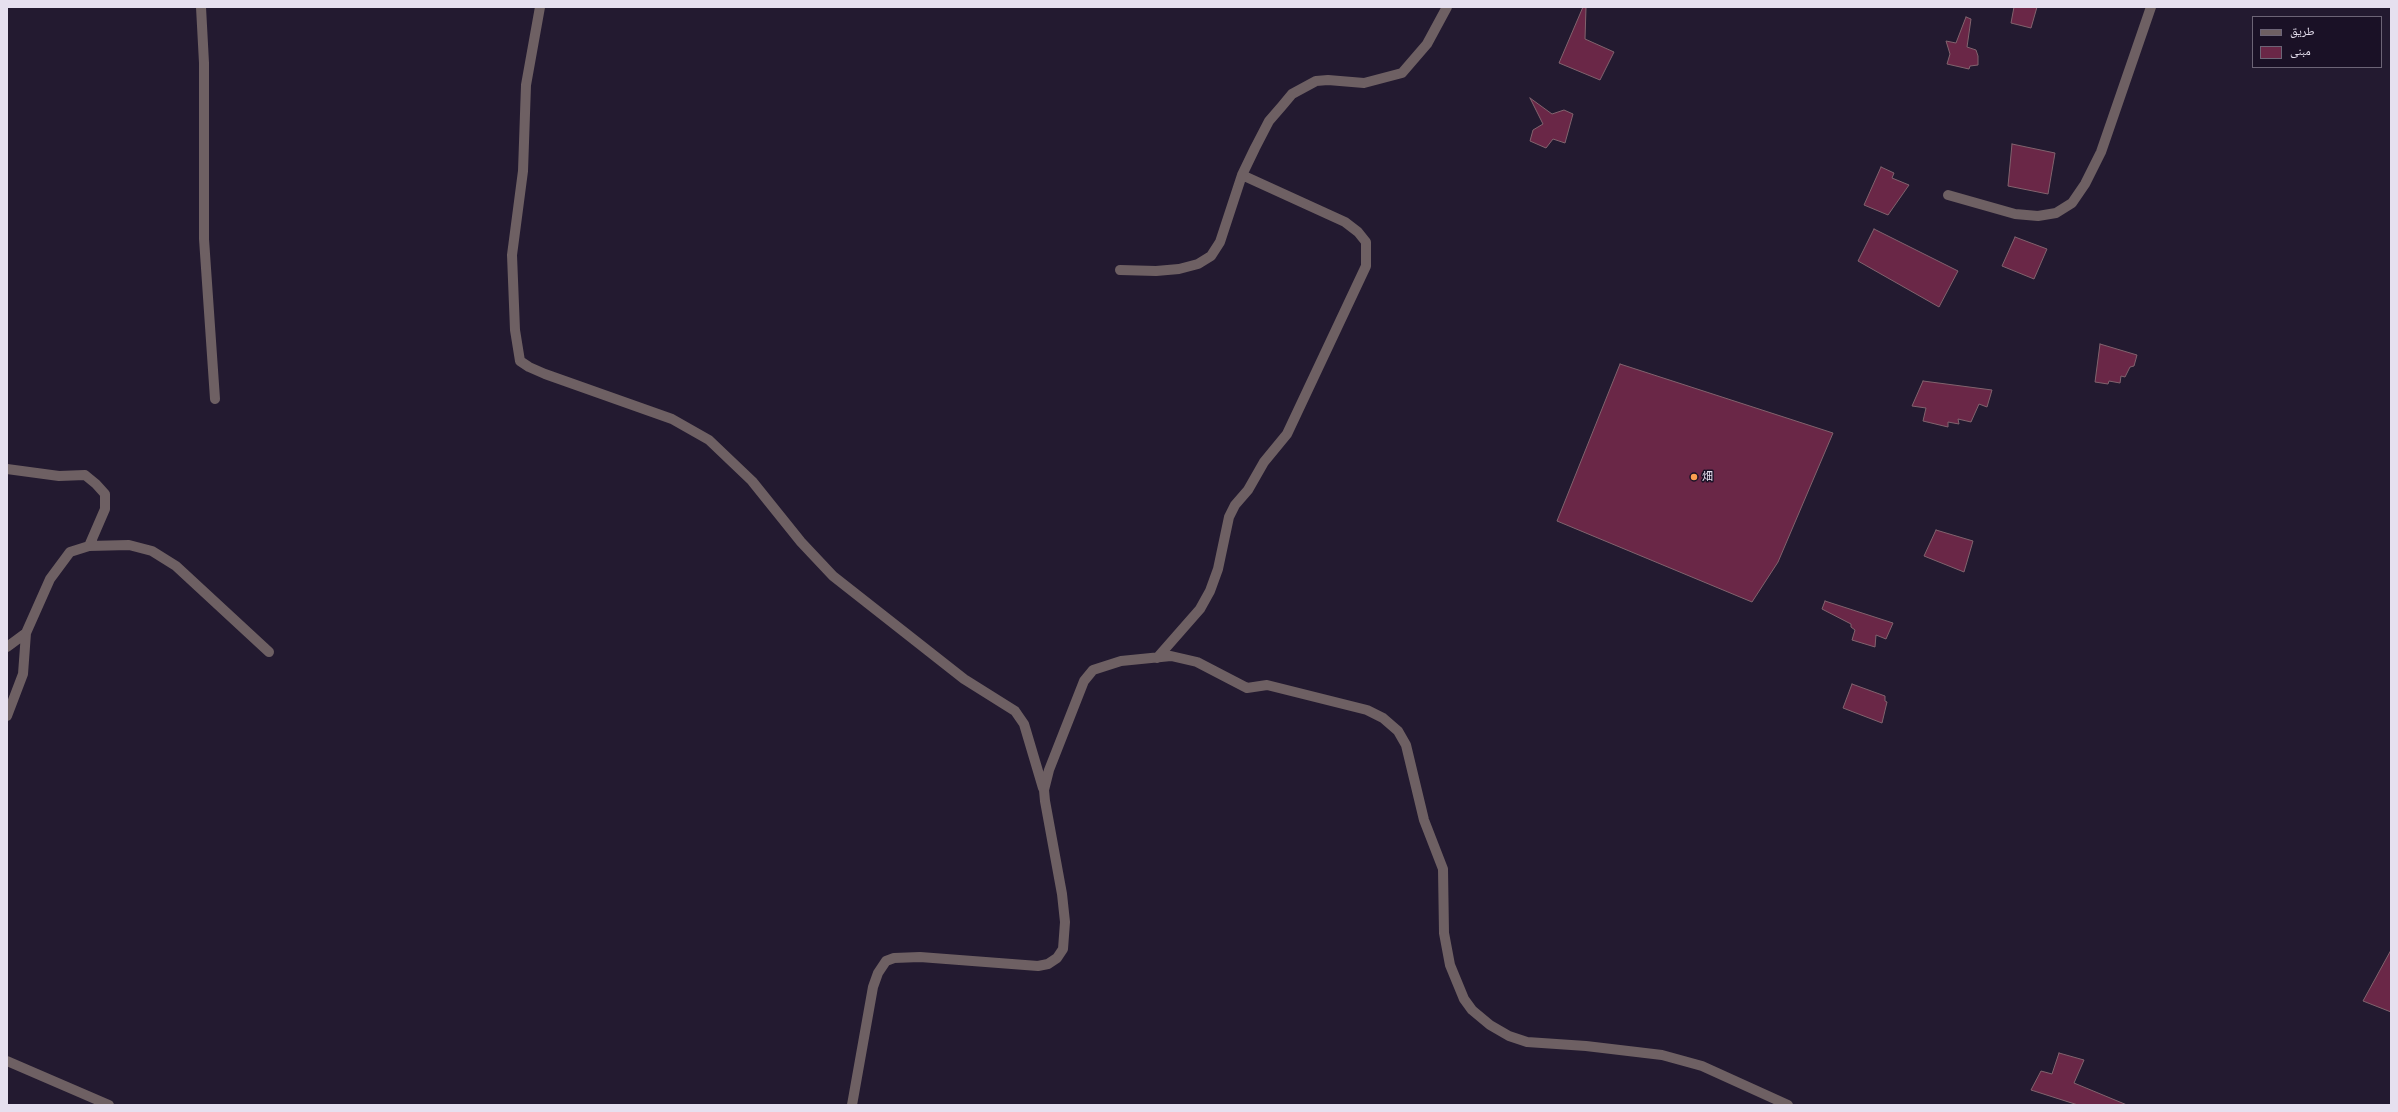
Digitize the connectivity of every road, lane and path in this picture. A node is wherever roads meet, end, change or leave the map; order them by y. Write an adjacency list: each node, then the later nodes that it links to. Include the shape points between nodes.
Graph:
1 (201, 7): 8 (street, via 204,64 204,239)
2 (540, 7): 16 (street, via 526,85 523,171 512,249 514,325 520,361 545,374 672,419 709,440 752,481 801,542 833,576 964,679 1015,711 1024,724)
3 (1447, 7): 5 (street, via 1427,44 1402,73 1364,83 1316,81 1292,94 1269,121)
4 (2151, 7): 6 (street, via 2101,152 2085,184 2069,206 2047,215 2015,214)
5 (1242, 175): 7 (street, via 1220,242 1211,256 1198,264 1179,269); 14 (street, via 1345,222 1366,242 1366,266 1287,434 1264,462 1229,517 1218,569 1210,591 1200,609)
6 (1948, 194)
7 (1120, 270)
8 (215, 399)
9 (7, 469): 10 (street, via 59,476 85,475 96,484 105,494 105,509)
10 (89, 546): 11 (street, via 70,552 60,565 50,579); 13 (street, via 129,545 152,551 176,566)
11 (26, 633): 12 (street); 15 (street, via 24,674)
12 (7, 647)
13 (269, 652)
14 (1157, 658): 16 (street, via 1121,661 1093,670 1084,681 1049,770); 20 (street, via 1171,656 1197,662 1247,688 1267,684 1352,705 1383,718 1398,731 1406,745 1424,820 1443,869 1444,933 1450,964 1464,999 1472,1010 1490,1025 1509,1036 1527,1042 1614,1049 1675,1059 1709,1069)
15 (7, 716)
16 (1044, 790): 19 (street, via 1062,894 1065,930 1063,949 1057,958 1048,964 1038,966 920,957 894,958 886,961 878,972 873,987)
17 (7, 1061): 18 (street)
18 (109, 1105)
19 (852, 1105)
20 (1788, 1105)

